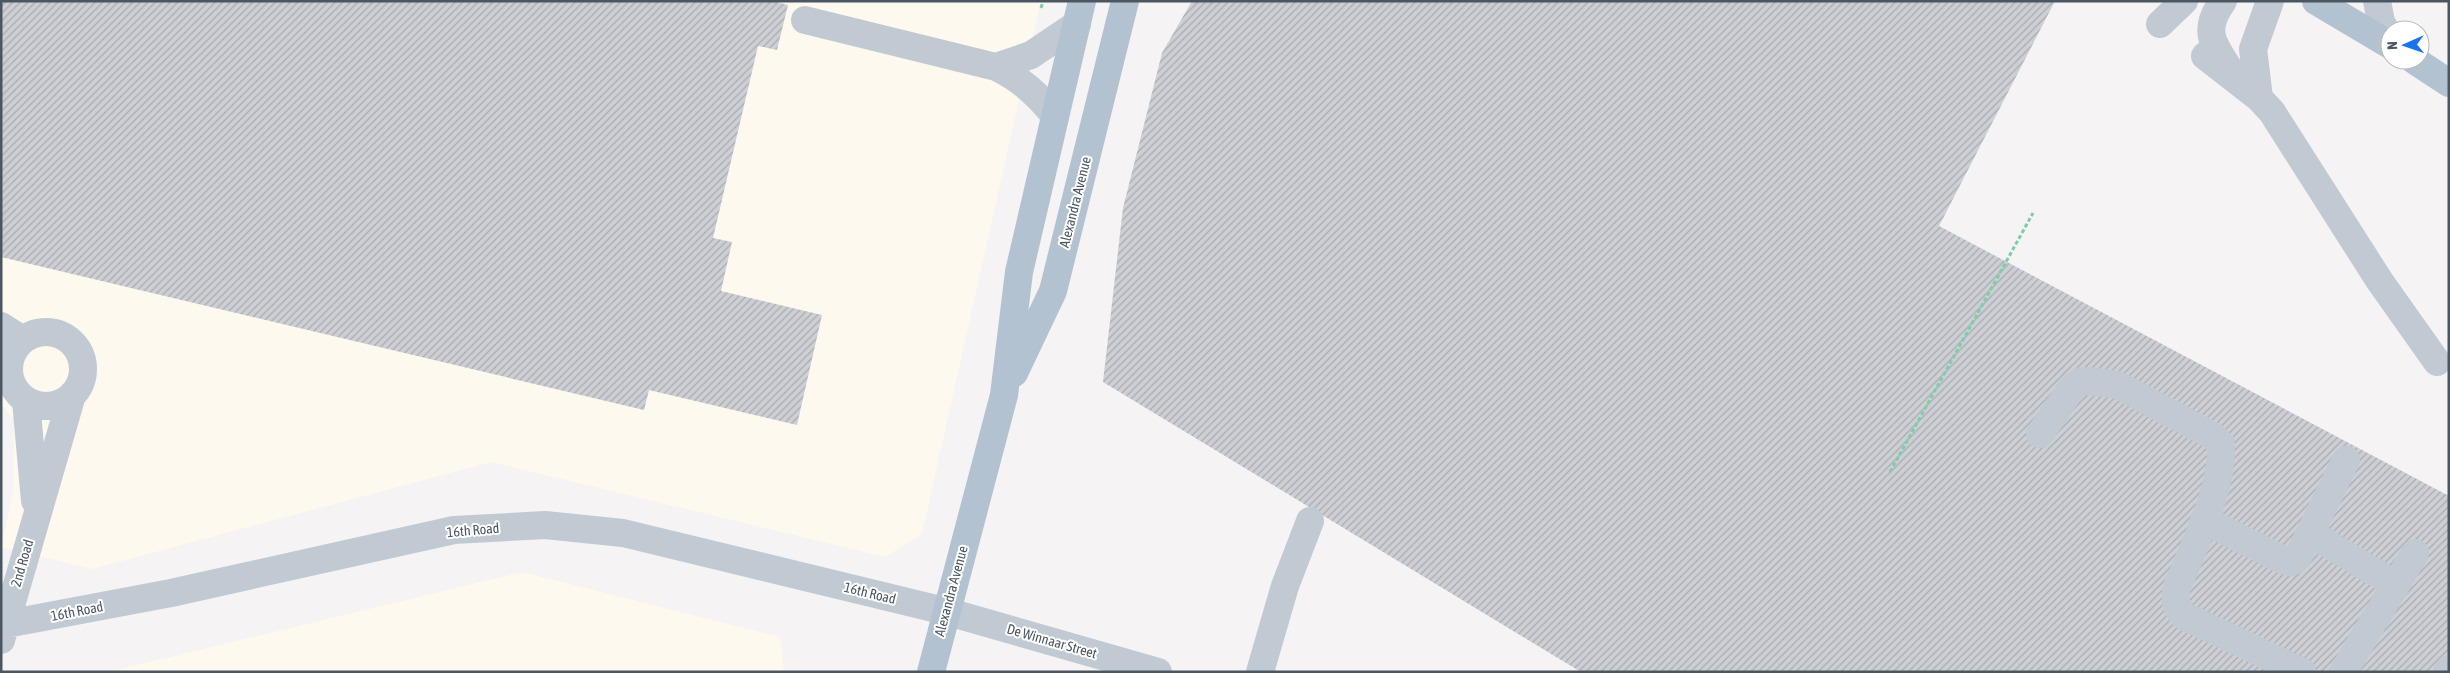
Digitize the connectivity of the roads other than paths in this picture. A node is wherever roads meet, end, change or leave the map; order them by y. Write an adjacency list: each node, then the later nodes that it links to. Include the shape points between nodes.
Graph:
1 (1125, 1): 23 (main road, Alexandra Avenue, via 1053,292)
2 (2184, 1): 10 (street)
3 (2223, 1): 15 (street, via 2210,24 2215,47)
4 (2270, 1): 17 (street, via 2253,48)
5 (2316, 1): 11 (main road)
6 (2377, 1): 9 (street)
7 (1080, 12): 13 (street, via 1032,55); 18 (main road, Alexandra Avenue)
8 (805, 20): 13 (street)
9 (2380, 22)
10 (2160, 24)
11 (2380, 39)
12 (2205, 56): 15 (street)
13 (996, 68): 18 (street, via 1027,85)
14 (2429, 70): 16 (main road)
15 (2235, 78): 17 (street)
16 (2449, 83)
17 (2259, 98): 20 (street, via 2272,112 2379,280)
18 (1055, 116): 23 (main road, Alexandra Avenue, via 1019,272)
19 (12, 333): 21 (street); 22 (street, via 45,332 68,339 82,360 83,373)
20 (2437, 362)
21 (12, 384): 22 (street, via 37,405 62,403); 26 (street, 2nd Road)
22 (72, 395): 26 (street, 2nd Road)
23 (1004, 395): 32 (main road, Alexandra Avenue)
24 (2040, 434): 27 (street, via 2079,382 2118,385 2213,436 2221,444 2216,482)
25 (2346, 460): 29 (street)
26 (36, 515): 33 (street, 2nd Road)
27 (2204, 520): 29 (street, via 2291,562 2298,557); 37 (street, via 2177,587 2177,609 2184,616)
28 (1310, 522): 36 (street, via 1284,586)
29 (2310, 533): 31 (street)
30 (2415, 553): 31 (street)
31 (2396, 585): 38 (street)
32 (945, 611): 33 (street, 16th Road, via 623,533 546,525 454,530); 34 (main road, Alexandra Avenue); 35 (street, De Winnaar Street)
33 (2, 630)
34 (931, 672)
35 (1158, 672)
36 (1260, 672)
37 (2302, 672)
38 (2343, 672)

